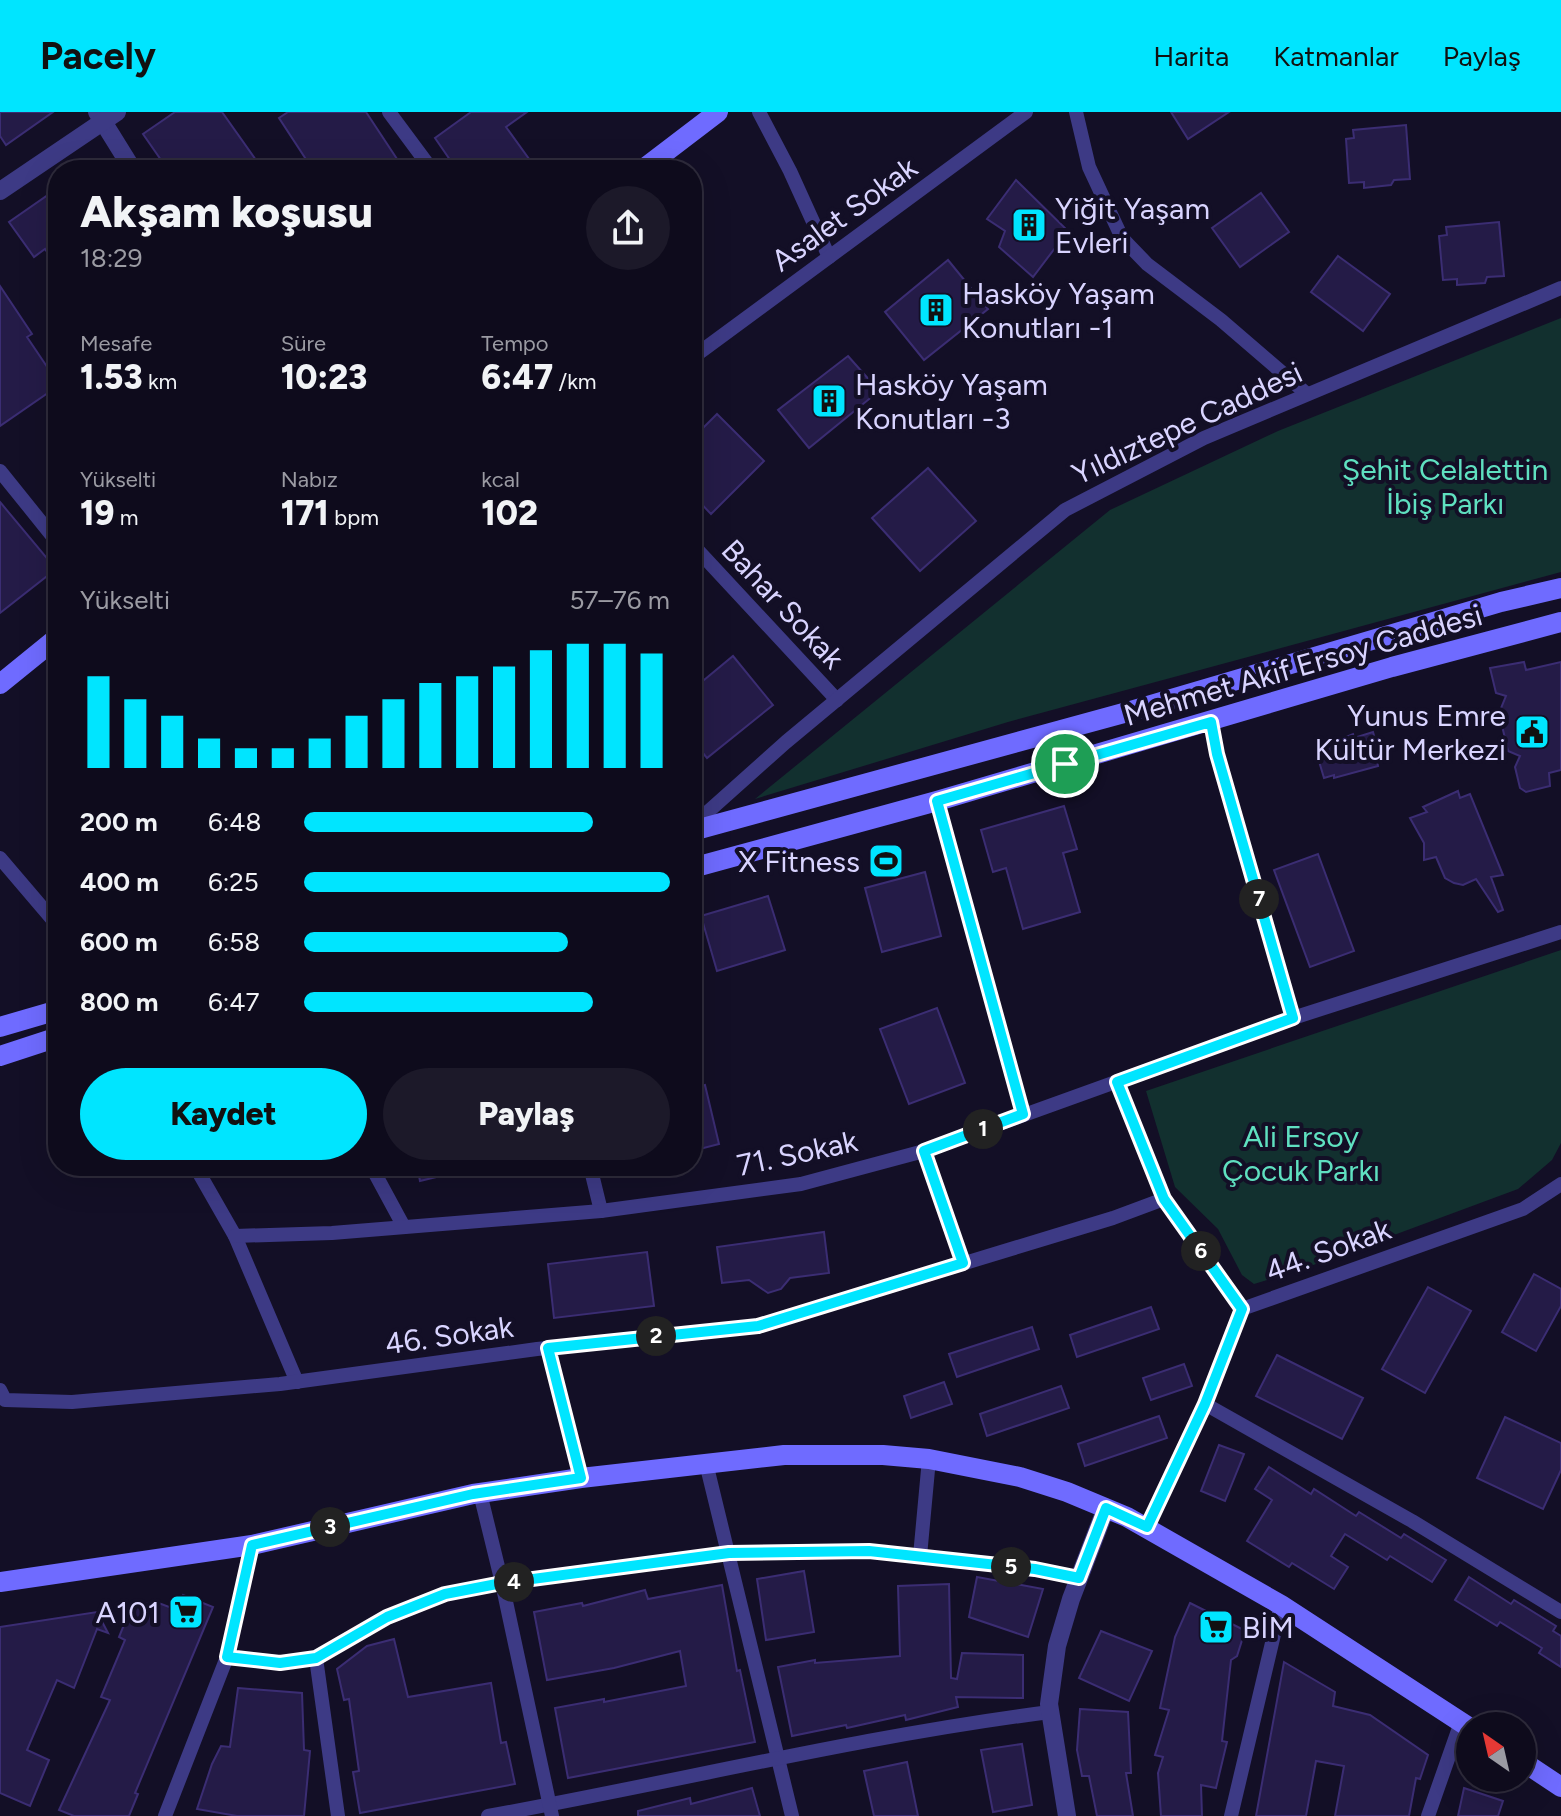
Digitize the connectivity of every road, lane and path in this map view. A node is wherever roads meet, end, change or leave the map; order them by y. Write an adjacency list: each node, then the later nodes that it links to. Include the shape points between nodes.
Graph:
1 (389, 112): 8 (street)
2 (718, 112): 9 (main road)
3 (759, 112): 11 (street)
4 (1026, 112): 11 (street, Asalet Sokak)
5 (1076, 112): 14 (street, via 1089,167 1122,238)
6 (105, 115): 7 (street); 10 (street)
7 (128, 160)
8 (425, 160)
9 (655, 160)
10 (0, 191)
11 (829, 257): 13 (street, Asalet Sokak)
12 (1561, 288): 14 (street, Yıldıztepe Caddesi)
13 (702, 351)
14 (1307, 394): 22 (street, Yıldıztepe Caddesi, via 1204,438 1065,510)
15 (0, 471): 16 (street)
16 (48, 531)
17 (702, 555): 22 (street, Bahar Sokak)
18 (1561, 588): 26 (main road, Mehmet Akif Ersoy Caddesi, via 1116,716)
19 (1561, 622): 23 (main road, Mehmet Akif Ersoy Caddesi)
20 (48, 644): 21 (main road)
21 (2, 678)
22 (837, 700): 25 (street, Yıldıztepe Caddesi)
23 (1211, 722): 24 (main road, Mehmet Akif Ersoy Caddesi); 32 (street)
24 (937, 801): 28 (main road, Mehmet Akif Ersoy Caddesi); 37 (street)
25 (702, 820)
26 (702, 826)
27 (0, 858): 29 (street)
28 (702, 865)
29 (48, 914)
30 (1561, 932): 32 (street, 71. Sokak)
31 (48, 1013): 33 (main road)
32 (1293, 1018): 36 (street, 71. Sokak)
33 (0, 1027)
34 (48, 1040): 35 (main road)
35 (0, 1056)
36 (1117, 1082): 37 (street, 71. Sokak); 43 (street)
37 (1023, 1114): 38 (street, 71. Sokak)
38 (924, 1151): 44 (street, 71. Sokak, via 801,1184); 47 (street)
39 (201, 1176): 46 (street)
40 (376, 1176): 45 (street)
41 (592, 1176): 44 (street)
42 (1561, 1184): 48 (street, 44. Sokak, via 1523,1209)
43 (1164, 1199): 47 (street, 46. Sokak); 48 (street)
44 (601, 1211): 45 (street, 71. Sokak)
45 (404, 1227): 46 (street, 71. Sokak)
46 (235, 1236): 50 (street)
47 (963, 1263): 49 (street, 46. Sokak, via 758,1326)
48 (1242, 1309): 52 (street, 44. Sokak)
49 (548, 1348): 50 (street, 46. Sokak); 55 (street)
50 (297, 1382): 51 (street, 46. Sokak, via 72,1402 5,1400)
51 (0, 1390)
52 (1205, 1404): 58 (street, 44. Sokak); 66 (street)
53 (929, 1459): 54 (main road, via 830,1454); 57 (main road, via 1020,1477); 61 (street)
54 (706, 1463): 55 (main road); 60 (street)
55 (581, 1478): 56 (main road)
56 (480, 1493): 59 (main road); 64 (street)
57 (1106, 1508): 58 (main road); 62 (street)
58 (1147, 1527): 65 (main road)
59 (252, 1545): 63 (main road); 67 (street)
60 (729, 1553): 61 (street, via 869,1551); 64 (street); 72 (street)
61 (920, 1556): 62 (street)
62 (1079, 1578): 69 (street, via 1057,1646)
63 (0, 1582)
64 (502, 1583): 68 (street, via 445,1594 402,1611); 75 (street)
65 (1281, 1605): 70 (main road); 81 (street)
66 (1561, 1612)
67 (227, 1657): 68 (street, via 280,1663); 76 (street)
68 (316, 1658): 77 (street)
69 (1050, 1712): 72 (street, via 835,1746); 80 (street)
70 (1456, 1719)
71 (1456, 1749): 82 (street)
72 (779, 1760): 75 (street); 79 (street)
73 (1536, 1770): 74 (main road)
74 (1561, 1787)
75 (550, 1810): 78 (street)
76 (165, 1816)
77 (338, 1816)
78 (488, 1816)
79 (792, 1816)
80 (1067, 1816)
81 (1231, 1816)
82 (1428, 1816)

